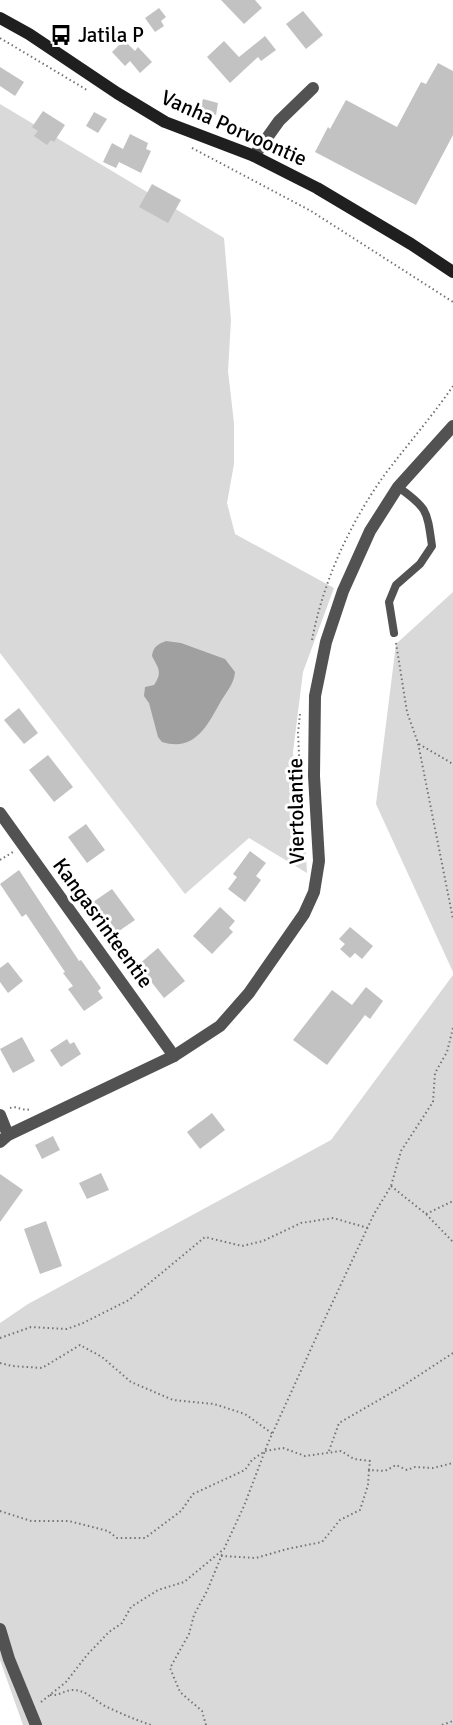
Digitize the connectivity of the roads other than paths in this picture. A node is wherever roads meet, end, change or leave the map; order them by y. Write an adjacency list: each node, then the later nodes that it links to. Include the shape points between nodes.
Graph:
1 (0, 18): 3 (main road, Vanha Porvoontie, via 165,122)
2 (313, 88): 3 (street, via 279,121)
3 (254, 156): 4 (main road, Vanha Porvoontie, via 317,188)
4 (453, 272)
5 (453, 426): 6 (street, Viertolantie)
6 (398, 487): 7 (lane, via 420,502 432,546 420,564 396,585 389,602); 9 (street, Viertolantie, via 370,531 343,591 315,696 319,861 314,892 304,914 249,993 220,1026)
7 (394, 633)
8 (0, 813): 9 (street, Kangasrinteentie)
9 (174, 1056): 11 (street, Viertolantie)
10 (3, 1112): 11 (street)
11 (4, 1139)
12 (0, 1629): 13 (street)
13 (36, 1725)

